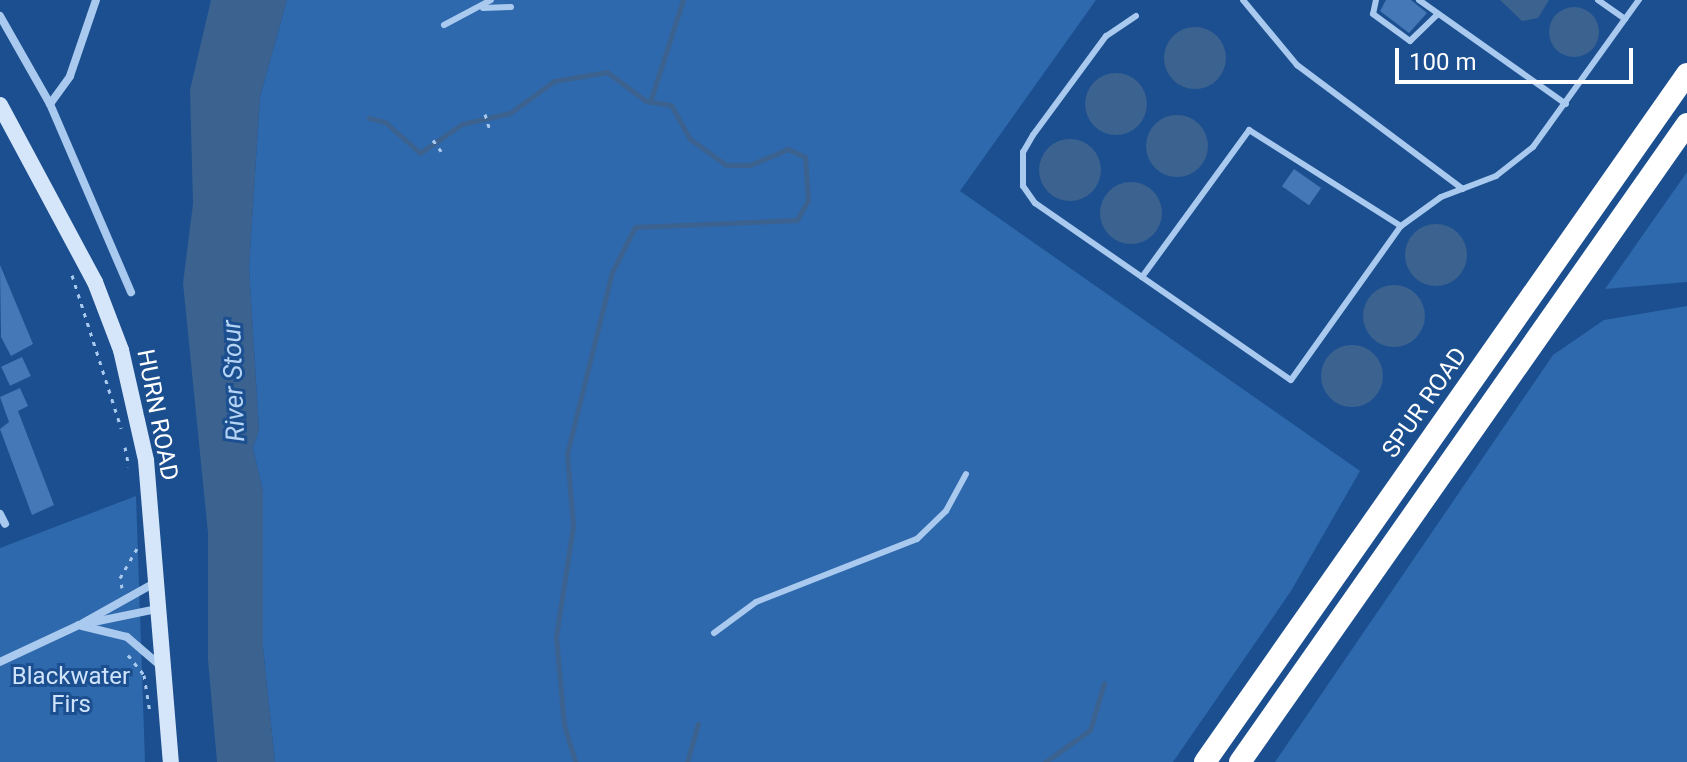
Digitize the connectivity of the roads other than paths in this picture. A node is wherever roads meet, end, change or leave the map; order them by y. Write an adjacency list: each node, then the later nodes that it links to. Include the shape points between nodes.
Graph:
1 (96, 0): 16 (street, via 70,76)
2 (491, 0): 9 (lane)
3 (1243, 0): 20 (lane, via 1297,65)
4 (1376, 0): 10 (lane, via 1373,14 1410,41)
5 (1419, 0): 10 (lane)
6 (1598, 0): 13 (lane)
7 (1639, 0): 13 (lane)
8 (511, 7): 9 (lane)
9 (481, 8): 14 (lane)
10 (1438, 14): 17 (lane)
11 (0, 16): 16 (street)
12 (1136, 16): 22 (lane, via 1106,36 1033,135 1021,168 1035,203)
13 (1625, 19): 17 (lane)
14 (444, 25)
15 (1683, 79): 34 (highway, SPUR ROAD)
16 (50, 104): 23 (street)
17 (1566, 104): 20 (lane, via 1516,162)
18 (0, 105): 27 (main road, HURN ROAD, via 95,282 121,350 146,460)
19 (1687, 124): 35 (highway)
20 (1463, 189): 21 (lane, via 1419,209)
21 (1401, 226): 22 (lane, via 1249,130); 22 (lane, via 1291,380)
22 (1142, 277)
23 (131, 292)
24 (966, 474): 30 (lane, via 946,511 917,539 756,602)
25 (0, 514): 26 (street)
26 (5, 524)
27 (156, 582): 28 (main road, HURN ROAD); 29 (street, via 123,594)
28 (157, 609): 29 (street); 32 (main road, HURN ROAD)
29 (79, 625): 31 (street); 32 (street, via 127,637)
30 (714, 633)
31 (0, 662)
32 (163, 669): 33 (main road, HURN ROAD)
33 (171, 762)
34 (1205, 762)
35 (1240, 762)

